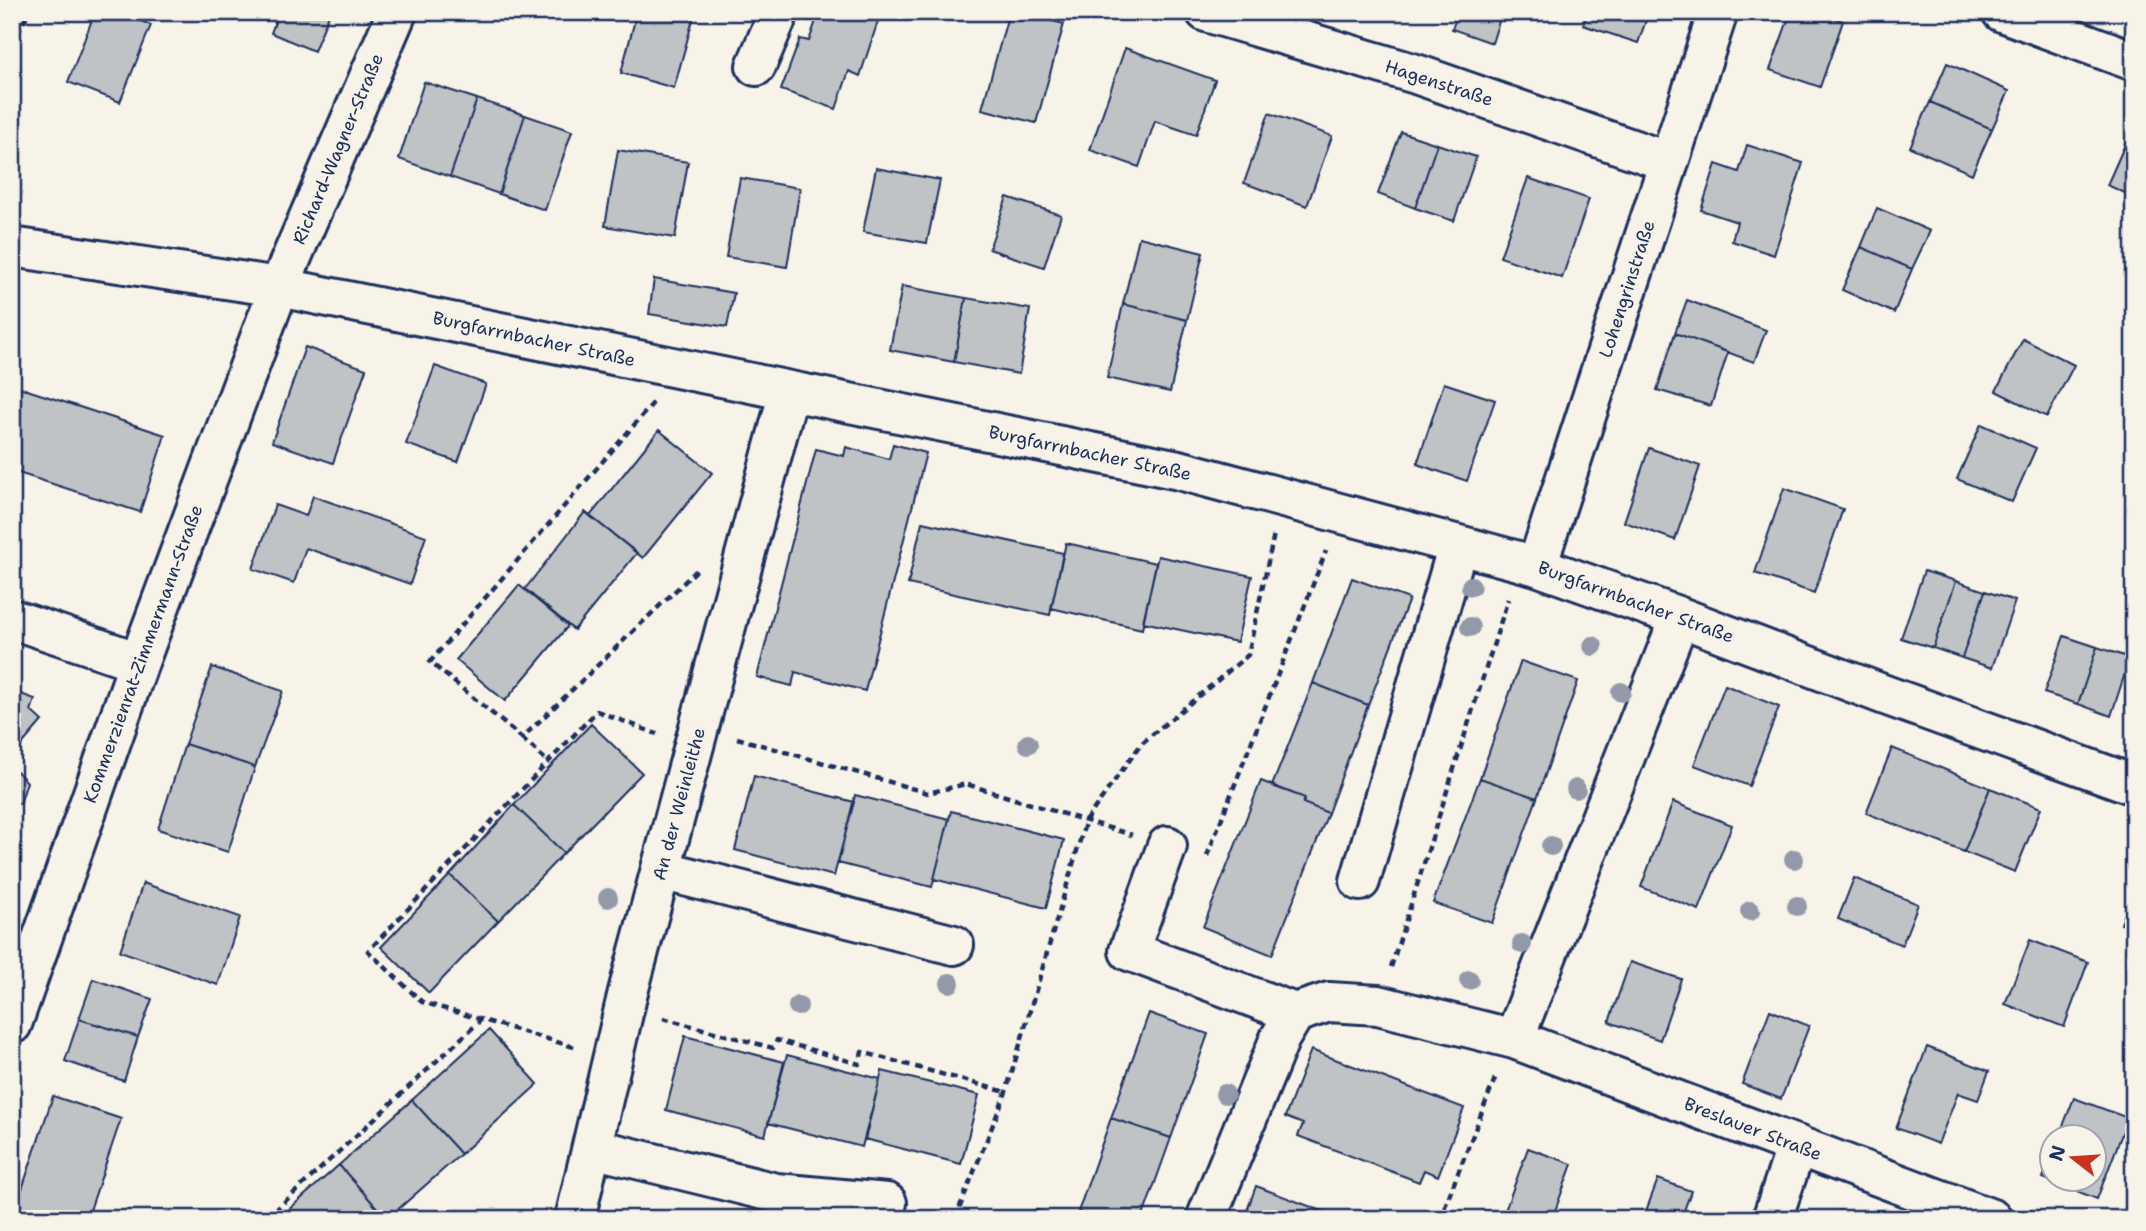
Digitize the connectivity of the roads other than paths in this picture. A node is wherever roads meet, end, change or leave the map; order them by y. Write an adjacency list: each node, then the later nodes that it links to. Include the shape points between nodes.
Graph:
1 (397, 12): 10 (street, Richard-Wagner-Straße)
2 (779, 12): 7 (street)
3 (1206, 12): 8 (street, Hagenstraße, via 1416,74)
4 (1718, 12): 8 (street, Lohengrinstraße)
5 (2001, 12): 6 (street)
6 (2134, 61)
7 (756, 66)
8 (1669, 162): 13 (street, Lohengrinstraße)
9 (12, 247): 10 (street, Burgfarrnbacher Straße)
10 (279, 286): 11 (street, Burgfarrnbacher Straße); 16 (street, Kommerzienrat-Zimmermann-Straße)
11 (789, 391): 12 (street, Burgfarrnbacher Straße, via 1179,470); 19 (street, An der Weinleithe)
12 (1458, 545): 13 (street, Burgfarrnbacher Straße); 20 (street)
13 (1529, 564): 14 (street, Burgfarrnbacher Straße)
14 (1680, 617): 17 (street, Burgfarrnbacher Straße); 25 (street)
15 (12, 619): 16 (street)
16 (139, 662): 22 (street, Kommerzienrat-Zimmermann-Straße)
17 (2134, 785)
18 (1167, 846): 23 (street, via 1129,951)
19 (661, 870): 21 (street); 27 (street, An der Weinleithe)
20 (1360, 881)
21 (954, 945)
22 (19, 984): 24 (street, Kommerzienrat-Zimmermann-Straße)
23 (1295, 1013): 25 (street, Breslauer Straße, via 1329,1002 1378,1005); 30 (street, via 1280,1038)
24 (12, 1024)
25 (1514, 1040): 26 (street, Breslauer Straße)
26 (1797, 1145): 31 (street); 32 (street, Breslauer Straße)
27 (592, 1148): 28 (street, via 776,1194); 29 (street, An der Weinleithe)
28 (887, 1203)
29 (575, 1219)
30 (1206, 1219)
31 (1772, 1219)
32 (1992, 1219)

